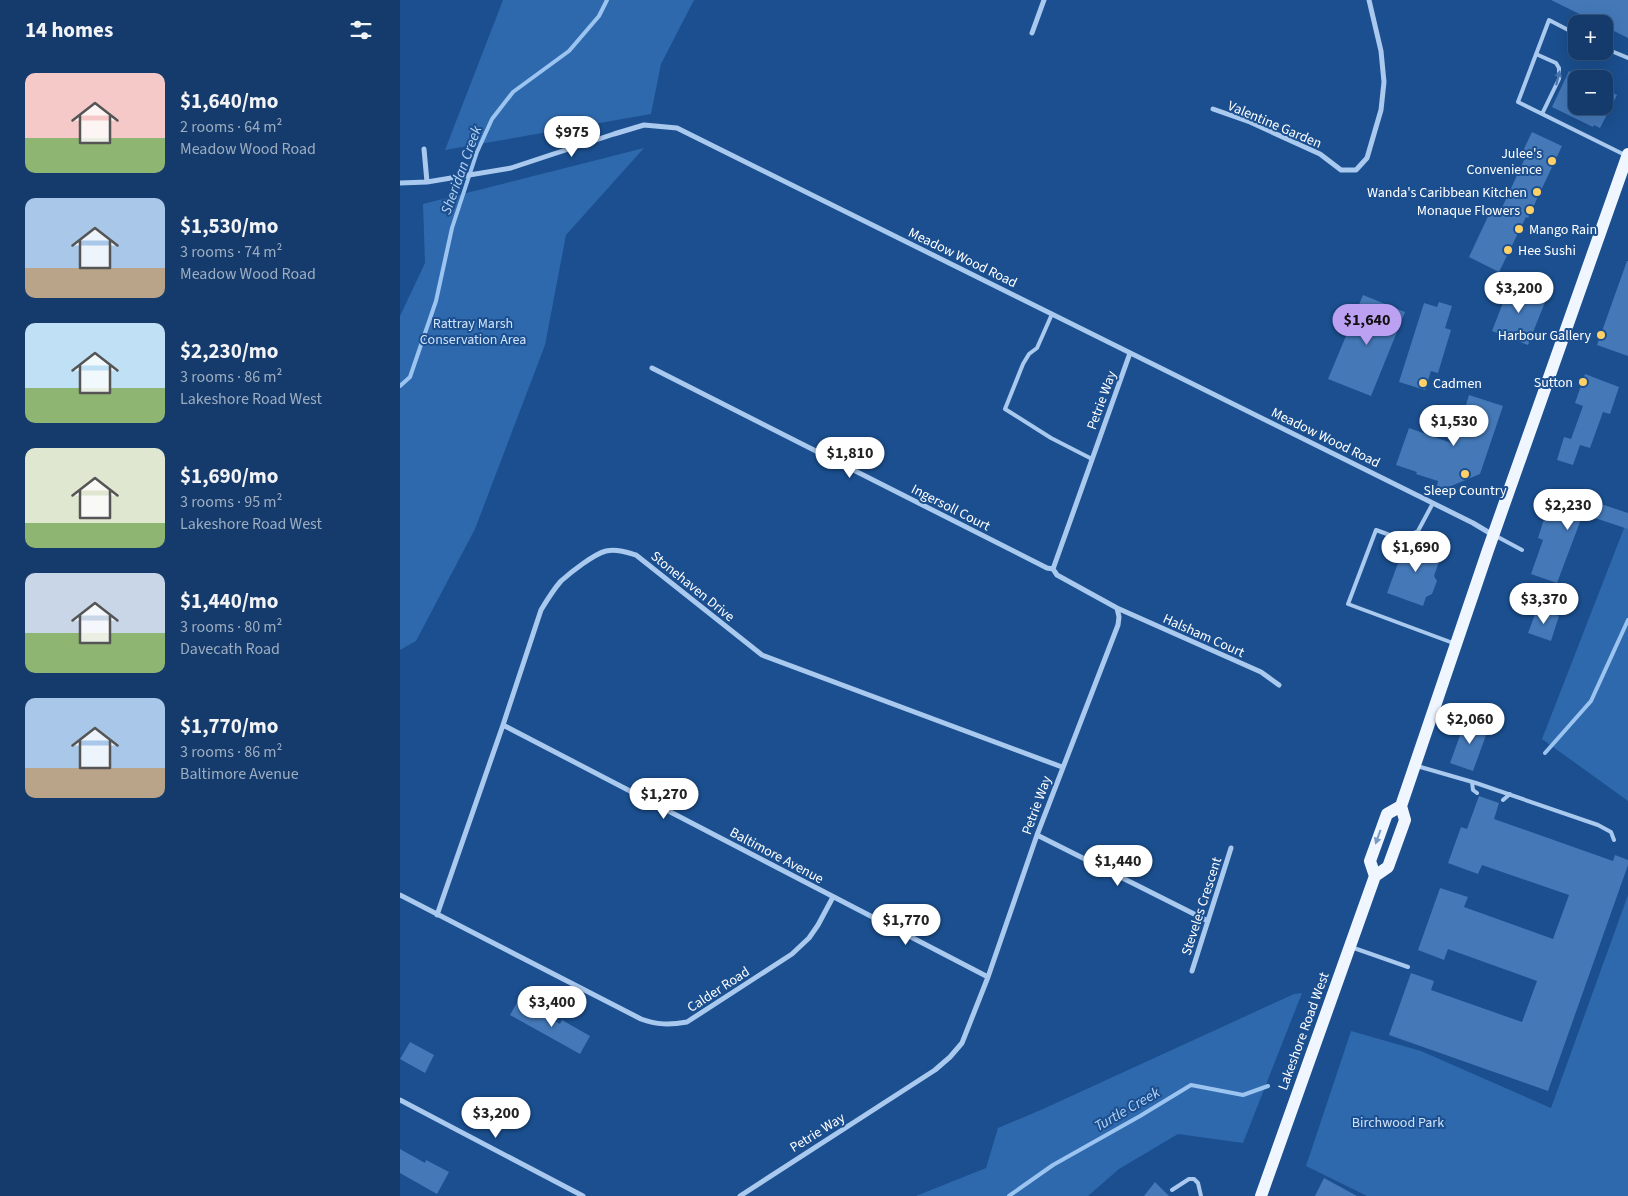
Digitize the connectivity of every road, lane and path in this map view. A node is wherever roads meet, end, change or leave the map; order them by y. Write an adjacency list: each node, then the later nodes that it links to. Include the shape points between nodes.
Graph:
1 (1044, 0): 4 (street)
2 (1368, 0): 8 (street, Valentine Garden, via 1381,51 1384,82 1381,110 1367,158 1356,170 1341,170 1320,154)
3 (1568, 30): 6 (lane, via 1548,20)
4 (1032, 33)
5 (1613, 52): 7 (lane)
6 (1536, 54): 9 (lane, one-way to 6, via 1560,74 1556,63); 9 (lane, via 1518,102)
7 (1628, 58)
8 (1213, 109)
9 (1542, 114): 11 (lane)
10 (424, 149): 12 (street)
11 (1628, 155): 19 (main road, Lakeshore Road West)
12 (427, 182): 13 (street, Meadow Wood Road); 14 (street, Meadow Wood Road, via 511,168 644,125 677,128)
13 (400, 183)
14 (1052, 314): 15 (street, Meadow Wood Road); 17 (lane, via 1037,348 1023,364 1005,409 1051,438)
15 (1130, 353): 17 (street, Petrie Way); 18 (street, Meadow Wood Road)
16 (652, 368): 21 (street, Ingersoll Court)
17 (1092, 458): 21 (street, Petrie Way)
18 (1433, 504): 19 (street, Meadow Wood Road); 23 (lane, via 1418,531 1401,539 1376,530 1348,604)
19 (1494, 535): 20 (lane); 23 (main road, Lakeshore Road West)
20 (1522, 550)
21 (1053, 569): 22 (street, via 1057,575)
22 (1117, 608): 24 (street, Halsham Court, via 1261,672); 27 (street, Petrie Way, via 1118,625)
23 (1456, 644): 26 (main road, Lakeshore Road West)
24 (1280, 685)
25 (503, 725): 27 (street, Stonehaven Drive, via 541,610 550,595 562,581 593,557 605,551 621,550 636,555 762,655); 38 (street, Baltimore Avenue); 39 (street, Stonehaven Drive)
26 (1415, 765): 28 (lane); 32 (main road, Lakeshore Road West)
27 (1062, 767): 33 (street, Petrie Way)
28 (1472, 782): 29 (lane); 30 (lane)
29 (1477, 793)
30 (1510, 794): 31 (lane); 34 (lane, via 1606,828)
31 (1503, 800)
32 (1401, 806): 36 (main road, Lakeshore Road West, via 1405,820 1391,859 1388,867); 36 (main road, Lakeshore Road West, one-way to 36, via 1387,814 1384,822 1370,861)
33 (1036, 835): 40 (street); 44 (street, Petrie Way)
34 (1614, 840)
35 (1231, 848): 40 (street, Steveles Crescent)
36 (1375, 876): 41 (main road, Lakeshore Road West)
37 (400, 895): 39 (street, Calder Road)
38 (833, 897): 39 (street, Calder Road, via 818,926 792,954 687,1022 671,1025 641,1019); 44 (street, Baltimore Avenue)
39 (437, 915)
40 (1208, 921): 43 (street, Steveles Crescent)
41 (1349, 947): 42 (lane); 50 (main road, Lakeshore Road West)
42 (1408, 968)
43 (1192, 971)
44 (988, 977): 48 (street, Petrie Way, via 962,1043 950,1057)
45 (400, 1100): 47 (street)
46 (1172, 1190): 49 (lane, via 1189,1178 1194,1179)
47 (583, 1196)
48 (740, 1196)
49 (1201, 1196)
50 (1261, 1196)

